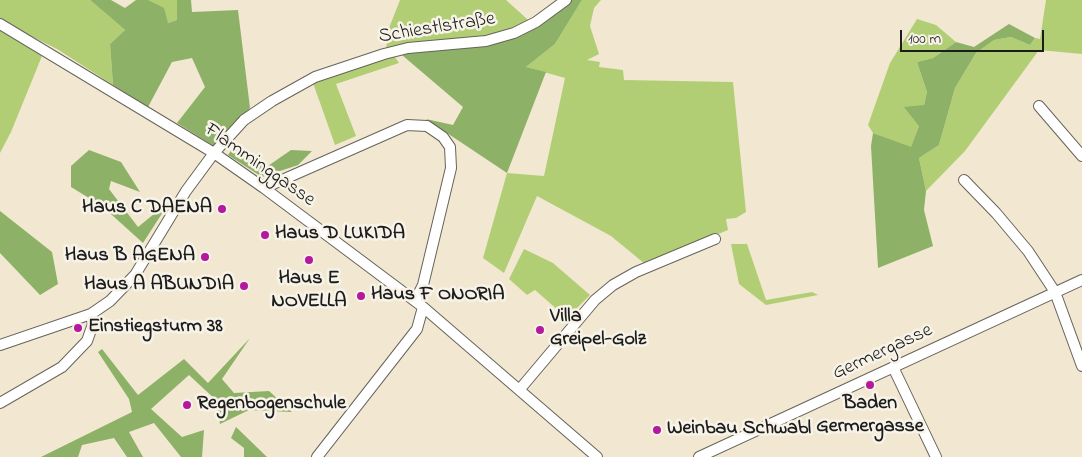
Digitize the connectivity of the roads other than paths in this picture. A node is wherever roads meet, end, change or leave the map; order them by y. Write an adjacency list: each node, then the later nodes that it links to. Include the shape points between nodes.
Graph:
1 (566, 0): 4 (street, Schiestlstraße, via 536,22 514,33 486,41 408,48 315,77 244,120)
2 (0, 24): 4 (street, Flamminggasse)
3 (1039, 106): 5 (street)
4 (214, 153): 7 (street, Flamminggasse); 12 (street, Schiestlstraße, via 186,191 133,278)
5 (1082, 156)
6 (964, 180): 10 (street, via 1028,251)
7 (264, 188): 11 (street, Flamminggasse); 11 (street, via 407,125 426,126 443,137 450,147 451,158)
8 (715, 239): 16 (street, via 613,285 595,300)
9 (1082, 280): 10 (street, Germergasse)
10 (1055, 292): 14 (street); 15 (street, Germergasse)
11 (419, 304): 16 (street, Flamminggasse); 18 (street, via 417,329)
12 (91, 314): 13 (street, Schiestlstraße); 17 (street, via 93,324 87,341 62,367)
13 (0, 345)
14 (1082, 366)
15 (893, 367): 20 (street, Germergasse); 21 (street)
16 (520, 389): 19 (street, Flamminggasse)
17 (0, 403)
18 (317, 457)
19 (597, 457)
20 (699, 457)
21 (936, 457)

